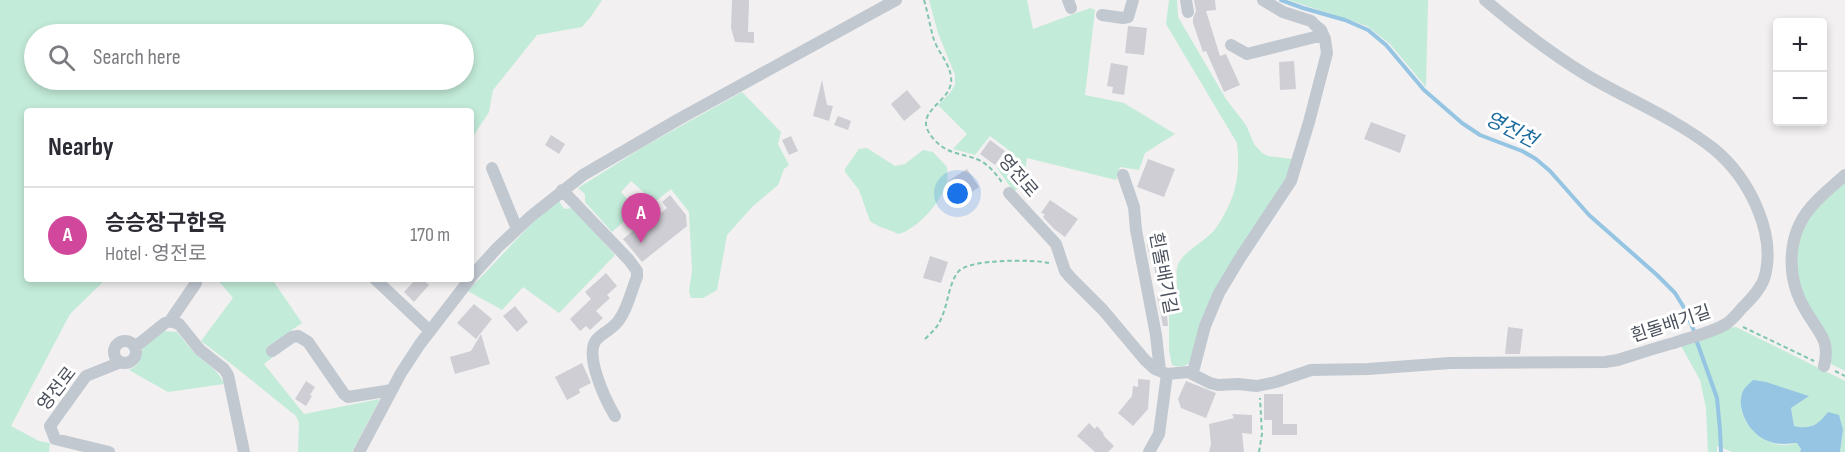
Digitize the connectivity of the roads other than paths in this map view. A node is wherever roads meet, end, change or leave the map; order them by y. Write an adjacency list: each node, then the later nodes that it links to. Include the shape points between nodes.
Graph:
1 (896, 0): 11 (street, via 621,152)
2 (1132, 0): 5 (street, via 1128,16)
3 (1263, 0): 6 (street, via 1311,21)
4 (1485, 0): 25 (street, 흰돌배기길, via 1560,59 1691,132 1732,165 1757,209 1767,255 1763,281 1748,303 1718,328 1605,362 1450,363 1311,370 1257,386 1210,383)
5 (1102, 15)
6 (1323, 36): 7 (street, via 1247,54); 25 (street, via 1325,60 1291,181 1219,293)
7 (1231, 45)
8 (492, 168): 13 (street)
9 (1123, 175): 24 (street, 흰돌배기길, via 1134,207)
10 (1845, 175): 23 (street, via 1811,206 1799,224 1792,252 1792,277 1798,297 1826,342)
11 (562, 190): 13 (street); 27 (street, via 637,271 621,318 593,344 606,401)
12 (1009, 193): 24 (street, 영전로, via 1056,244 1065,270 1138,353)
13 (517, 229): 14 (street)
14 (474, 274)
15 (196, 282): 18 (street, 영전로)
16 (378, 282): 19 (street)
17 (467, 282): 19 (street)
18 (170, 321): 20 (street, 영전로); 29 (street, via 179,324 228,375)
19 (429, 330): 26 (street)
20 (135, 347): 22 (street, 영전로, via 134,358); 22 (street, 영전로, via 123,340 117,344 114,354)
21 (272, 351): 26 (street, via 298,336 308,342 348,397)
22 (121, 362): 28 (street, 영전로, via 86,376 50,426 56,439)
23 (1824, 366)
24 (1163, 373): 25 (street, 흰돌배기길); 31 (street, 흰돌배기길, via 1159,434)
25 (1191, 373)
26 (392, 390): 30 (street)
27 (615, 416)
28 (109, 452)
29 (244, 452)
30 (359, 452)
31 (1149, 452)

